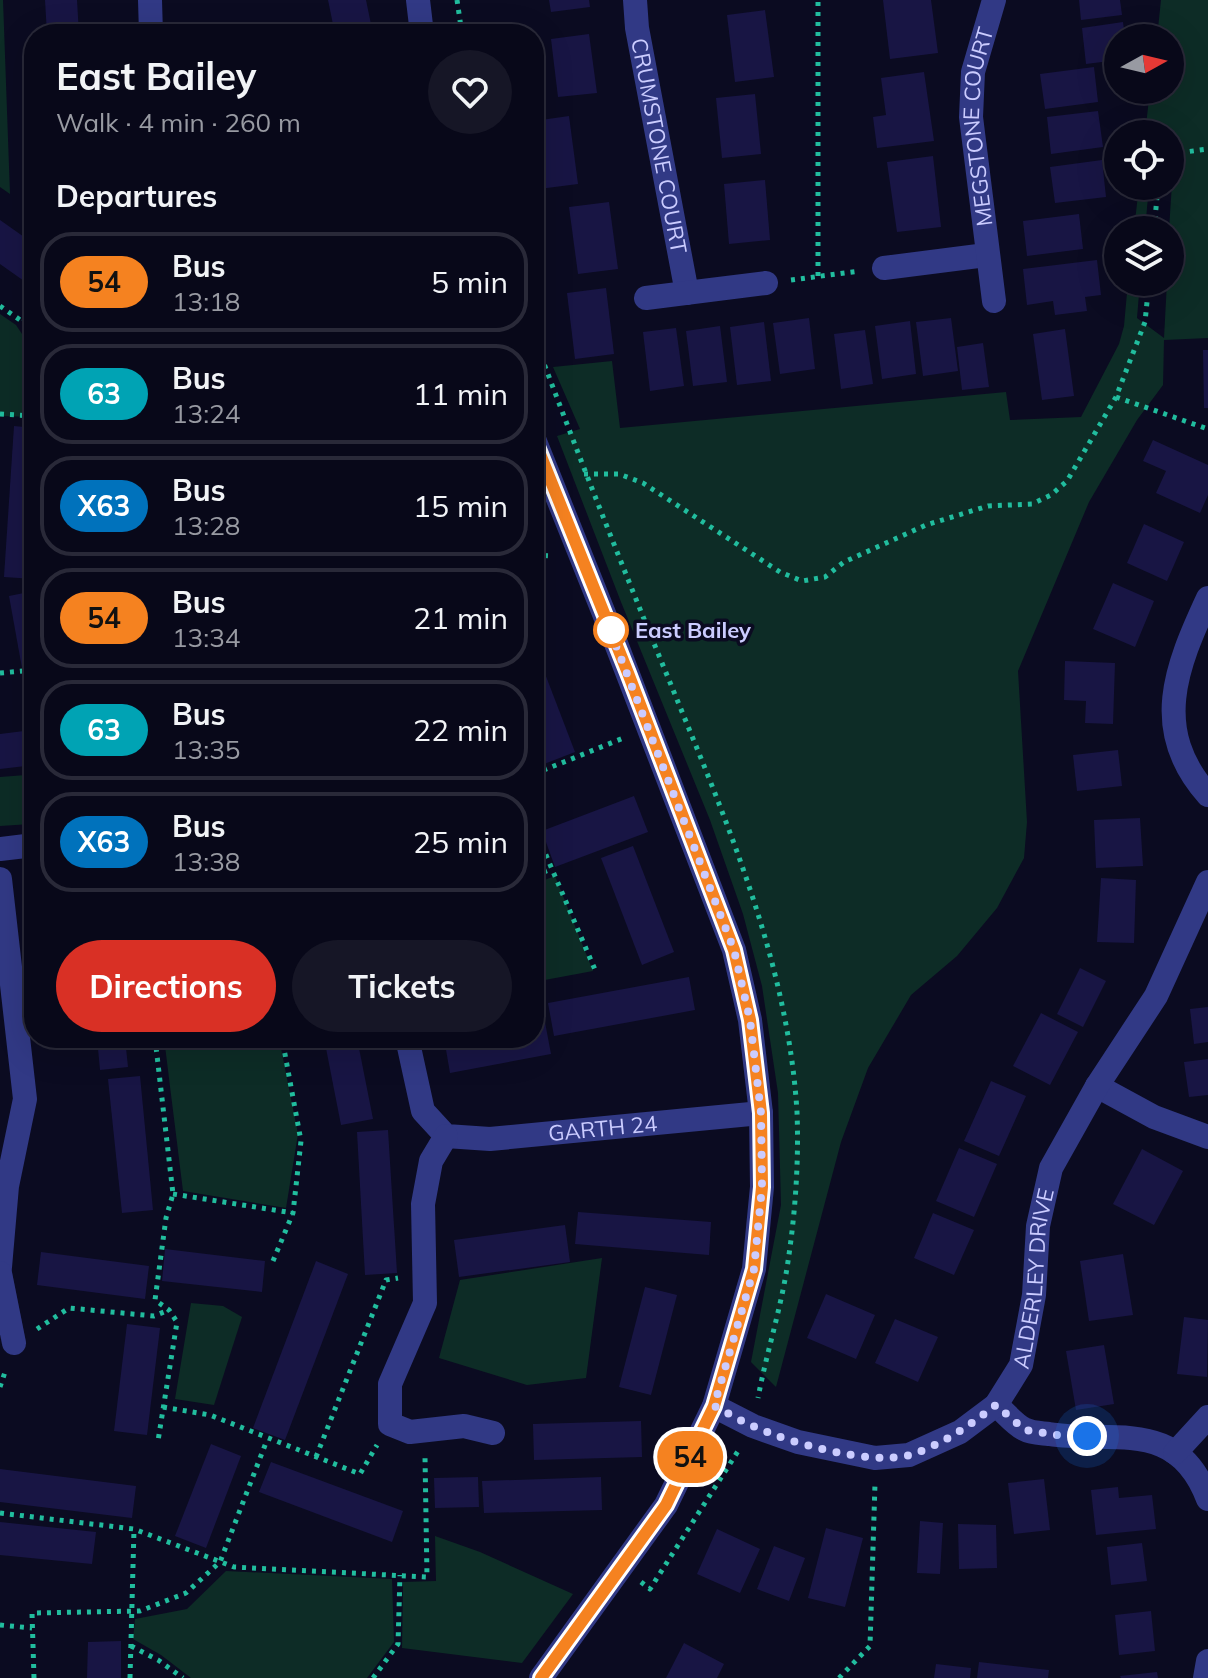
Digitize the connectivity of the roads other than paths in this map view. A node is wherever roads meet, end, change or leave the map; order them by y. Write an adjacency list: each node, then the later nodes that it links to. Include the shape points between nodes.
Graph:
1 (150, 0): 5 (street)
2 (418, 0): 6 (street)
3 (635, 0): 10 (street, CRUMSTONE COURT)
4 (994, 0): 7 (street, MEGSTONE COURT, via 973,72 971,102)
5 (151, 24)
6 (421, 24)
7 (986, 255): 8 (street, MEGSTONE COURT); 12 (street, MEGSTONE COURT)
8 (884, 268)
9 (766, 283): 10 (street)
10 (687, 293): 11 (street)
11 (646, 298)
12 (994, 301)
13 (544, 465): 22 (street, via 734,950 750,1020)
14 (1208, 598): 15 (street, via 1185,648 1174,690 1180,750)
15 (1208, 795)
16 (24, 846): 17 (street)
17 (0, 849)
18 (0, 879): 25 (street, via 25,1099 7,1186)
19 (1208, 882): 21 (street, ALDERLEY DRIVE, via 1156,996)
20 (409, 1048): 23 (street, via 423,1111)
21 (1097, 1086): 24 (street, via 1154,1117); 27 (street, ALDERLEY DRIVE, via 1051,1168 1038,1226 1034,1295 1021,1365)
22 (761, 1113): 23 (street, GARTH 24, via 490,1139); 28 (street, via 762,1187 754,1269)
23 (446, 1136): 30 (street, via 431,1161 423,1204 425,1303 390,1384 390,1424 410,1432 464,1426)
24 (1208, 1137)
25 (0, 1270): 26 (street)
26 (14, 1343)
27 (996, 1405): 28 (street, ALDERLEY DRIVE, via 960,1432 909,1455 875,1458 798,1442); 31 (street, via 1025,1430 1138,1437)
28 (714, 1406): 33 (street, via 666,1505)
29 (1208, 1417): 31 (street)
30 (493, 1433)
31 (1175, 1453): 32 (street, via 1193,1471)
32 (1208, 1499)
33 (541, 1678)

